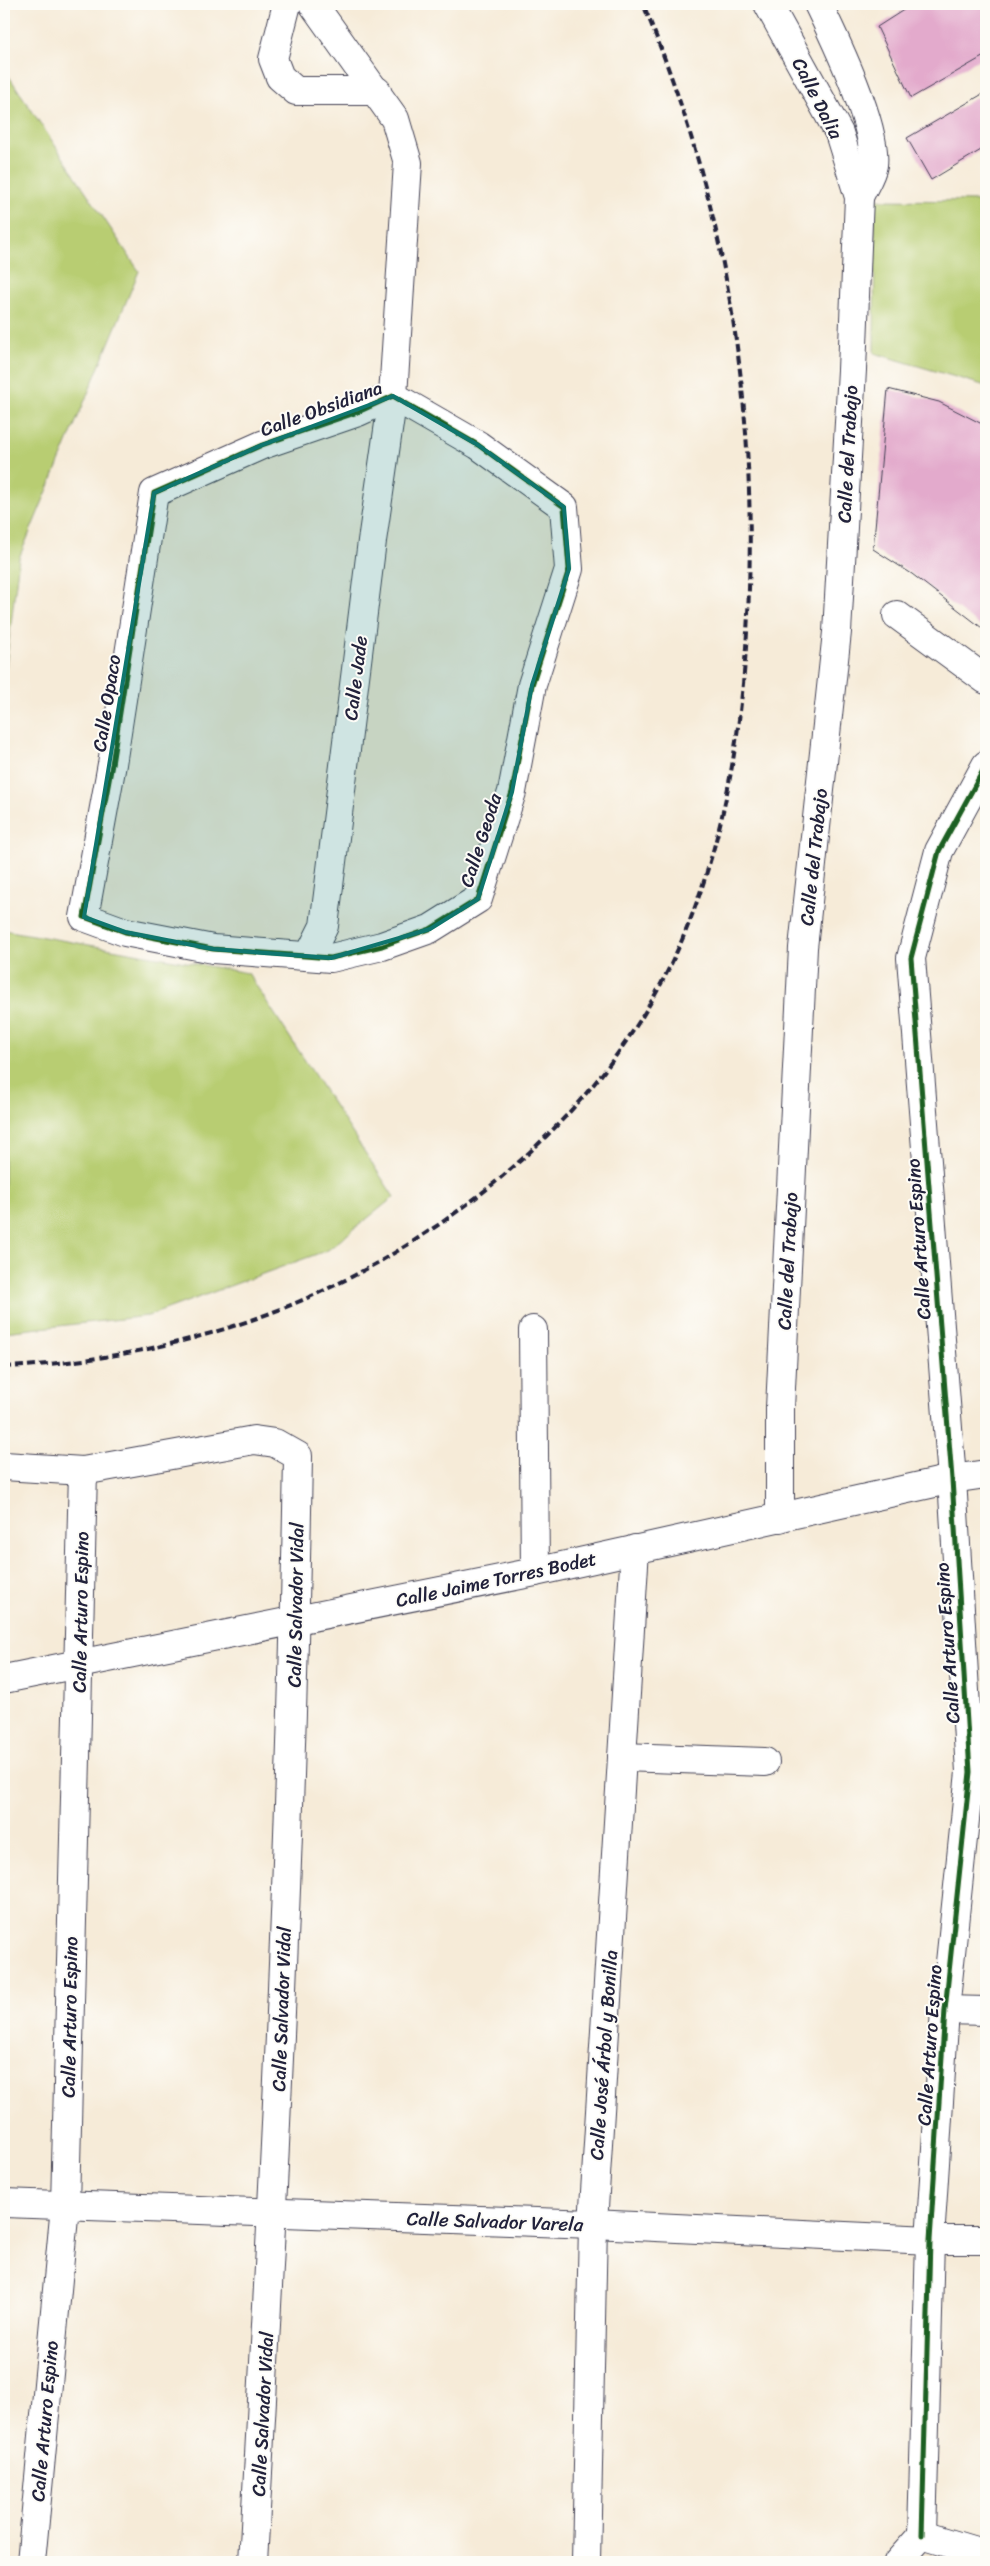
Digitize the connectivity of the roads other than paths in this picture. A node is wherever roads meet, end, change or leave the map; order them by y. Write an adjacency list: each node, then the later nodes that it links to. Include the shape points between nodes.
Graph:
1 (287, 4): 5 (street, via 273,59 280,77 296,91)
2 (313, 4): 5 (street, Calle Jade)
3 (768, 4): 6 (street, Calle Dalia, via 839,133)
4 (818, 4): 6 (street, via 871,133 873,166)
5 (377, 91): 7 (street, Calle Jade, via 395,119 408,163)
6 (859, 197): 20 (street, Calle del Trabajo, via 837,632 803,948 780,1408)
7 (393, 396): 8 (street, Calle Obsidiana, via 358,412 262,445); 9 (street, Calle Obsidiana, via 478,445); 14 (street, Calle Jade, via 324,926)
8 (154, 493): 13 (street, Calle Opaco, via 112,764)
9 (564, 507): 14 (street, Calle Geoda, via 569,569 532,685 512,792 478,899 430,929 382,946 331,958)
10 (897, 615): 11 (street)
11 (986, 680)
12 (986, 764): 19 (street, Calle Arturo Espino, via 939,851 911,958)
13 (84, 917): 14 (street, Calle Geoda, via 125,932 213,949)
14 (309, 956)
15 (533, 1330): 22 (street)
16 (4, 1466): 17 (street)
17 (83, 1471): 23 (street, Calle Salvador Vidal, via 254,1440 275,1443 298,1456); 24 (street, Calle Arturo Espino)
18 (986, 1474): 19 (street, Calle Jaime Torres Bodet)
19 (952, 1479): 20 (street, Calle Jaime Torres Bodet); 28 (street, Calle Arturo Espino)
20 (780, 1518): 21 (street, Calle Jaime Torres Bodet)
21 (635, 1549): 22 (street, Calle Jaime Torres Bodet); 26 (street, Calle José Árbol y Bonilla)
22 (535, 1572): 23 (street, Calle Jaime Torres Bodet)
23 (295, 1621): 24 (street, Calle Jaime Torres Bodet); 33 (street, Calle Salvador Vidal)
24 (79, 1665): 25 (street, Calle Jaime Torres Bodet); 32 (street, Calle Arturo Espino)
25 (4, 1679)
26 (622, 1757): 27 (street); 34 (street, Calle José Árbol y Bonilla)
27 (765, 1762)
28 (978, 1772): 29 (street, Calle Arturo Espino)
29 (945, 2010): 30 (street); 35 (street, Calle Arturo Espino)
30 (986, 2011)
31 (4, 2203): 32 (street, Calle Salvador Varela)
32 (64, 2206): 33 (street, Calle Salvador Varela); 39 (street, Calle Arturo Espino)
33 (273, 2212): 34 (street, Calle Salvador Varela); 40 (street, Calle Salvador Vidal)
34 (593, 2224): 35 (street, Calle Salvador Varela); 41 (street, Calle José Árbol y Bonilla)
35 (930, 2240): 36 (street, Calle Salvador Varela); 37 (street, Calle Arturo Espino)
36 (986, 2240)
37 (922, 2536): 38 (street, via 972,2550); 42 (street)
38 (986, 2558)
39 (31, 2562)
40 (254, 2562)
41 (586, 2562)
42 (898, 2562)

